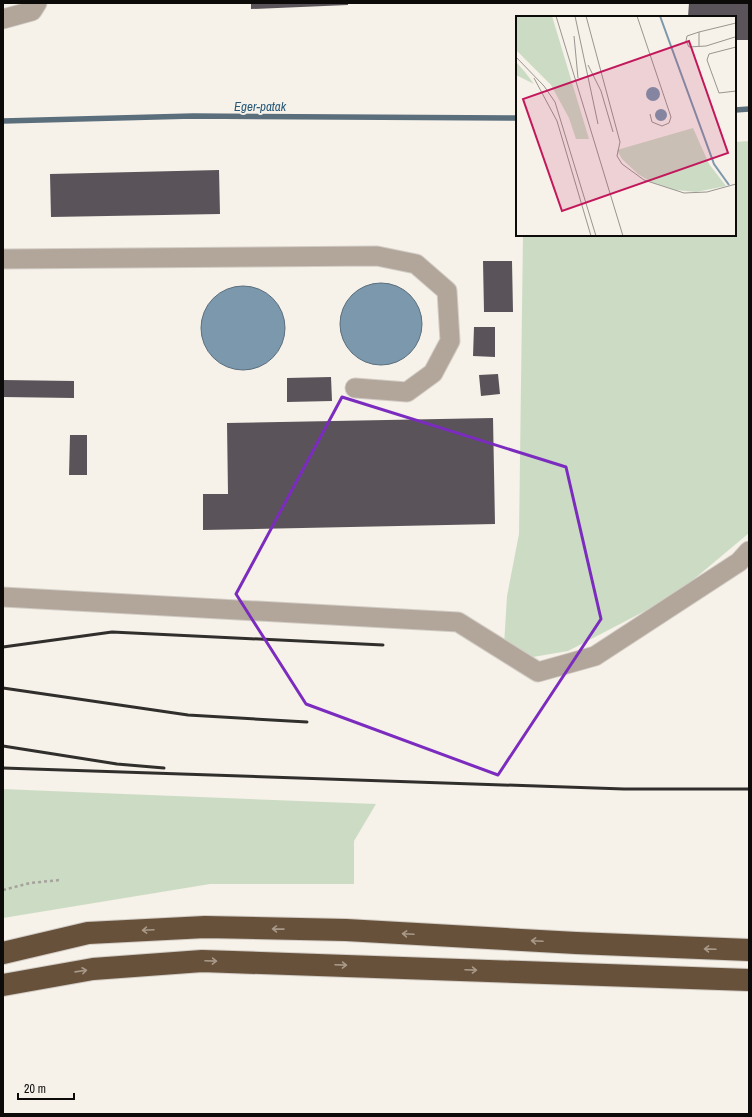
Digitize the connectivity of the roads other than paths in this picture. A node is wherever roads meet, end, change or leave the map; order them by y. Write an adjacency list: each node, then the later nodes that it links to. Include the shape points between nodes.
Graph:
1 (37, 3): 2 (lane, via 32,11)
2 (3, 19)
3 (3, 259): 4 (lane, via 377,256 416,264 447,291 450,341 433,373 407,392)
4 (355, 388)
5 (749, 551): 6 (lane, via 739,562 595,656 538,672 458,622)
6 (3, 597)
7 (749, 950): 8 (highway, one-way to 8, via 346,930 205,927 88,933)
8 (3, 953)
9 (749, 980): 10 (highway, one-way to 9, via 93,969 202,961)
10 (3, 985)

